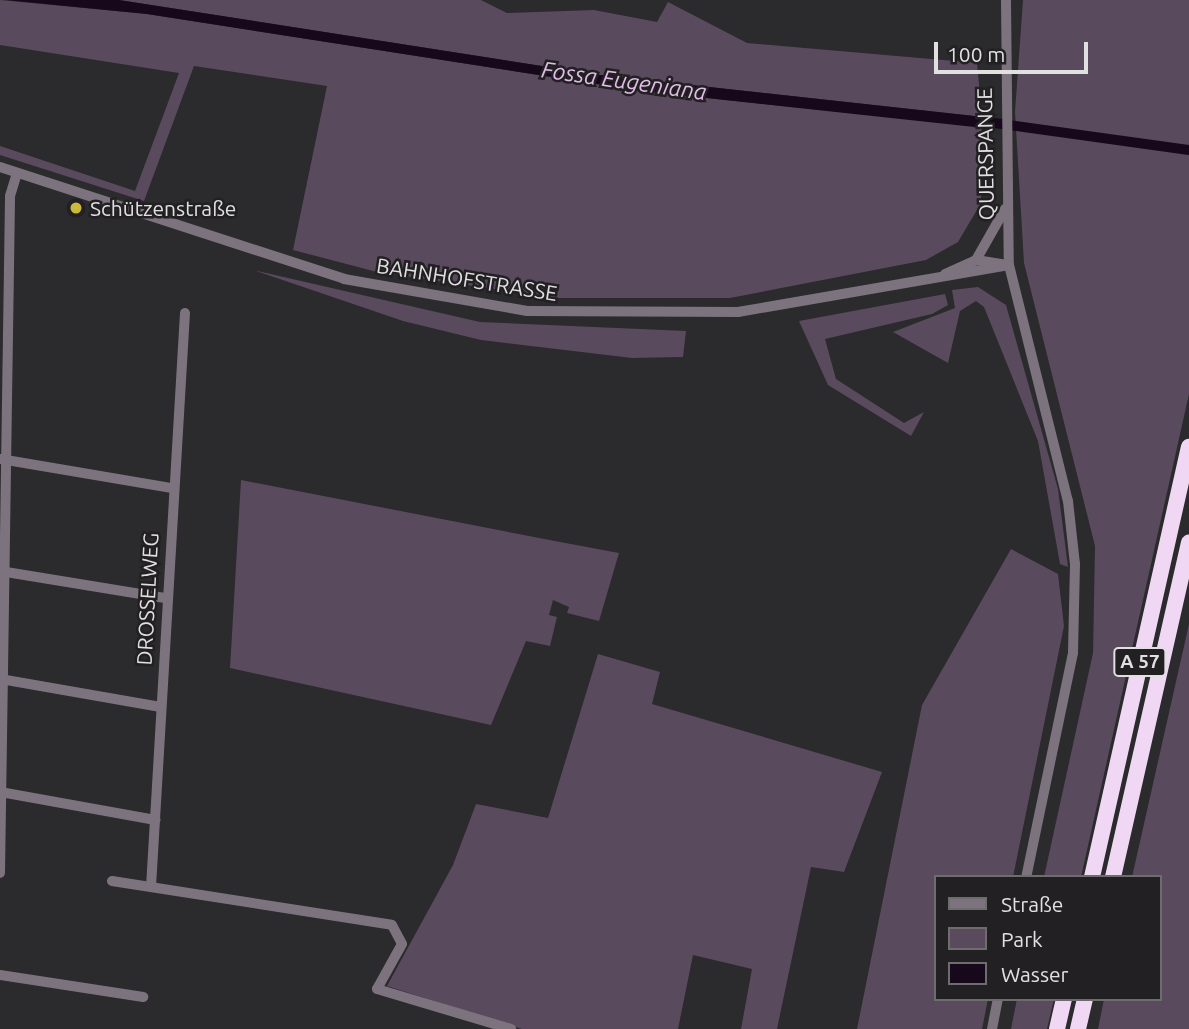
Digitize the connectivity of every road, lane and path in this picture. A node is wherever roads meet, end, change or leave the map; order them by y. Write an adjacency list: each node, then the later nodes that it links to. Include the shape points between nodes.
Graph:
1 (1006, 0): 4 (street, QUERSPANGE, via 1002,97)
2 (0, 167): 3 (street, BAHNHOFSTRASSE)
3 (17, 173): 7 (street, BAHNHOFSTRASSE, via 318,272 494,307 610,316 714,313 837,298); 10 (street, via 10,196)
4 (1005, 209): 5 (street); 6 (street, QUERSPANGE)
5 (976, 260): 6 (street); 7 (street, BAHNHOFSTRASSE)
6 (1009, 265): 7 (street, BAHNHOFSTRASSE); 20 (street, QUERSPANGE, via 1068,501 1075,564 1073,653)
7 (943, 275)
8 (185, 313): 11 (street, DROSSELWEG)
9 (1189, 447): 21 (highway, A 57)
10 (5, 460): 11 (street); 13 (street)
11 (171, 488): 14 (street, DROSSELWEG)
12 (1189, 542): 22 (highway, A 57)
13 (6, 572): 14 (street); 15 (street)
14 (165, 598): 16 (street, DROSSELWEG)
15 (2, 680): 16 (street); 17 (street)
16 (161, 707): 18 (street, DROSSELWEG)
17 (2, 792): 18 (street); 19 (street)
18 (156, 820): 24 (street, DROSSELWEG)
19 (0, 873)
20 (1026, 875)
21 (1092, 875)
22 (1113, 875)
23 (112, 881): 24 (street)
24 (151, 887): 30 (street, via 392,925 402,944 377,989)
25 (0, 975): 26 (street)
26 (144, 997)
27 (999, 1001): 31 (street)
28 (1064, 1001): 32 (highway)
29 (1085, 1001): 33 (highway)
30 (511, 1029)
31 (992, 1029)
32 (1058, 1029)
33 (1078, 1029)

